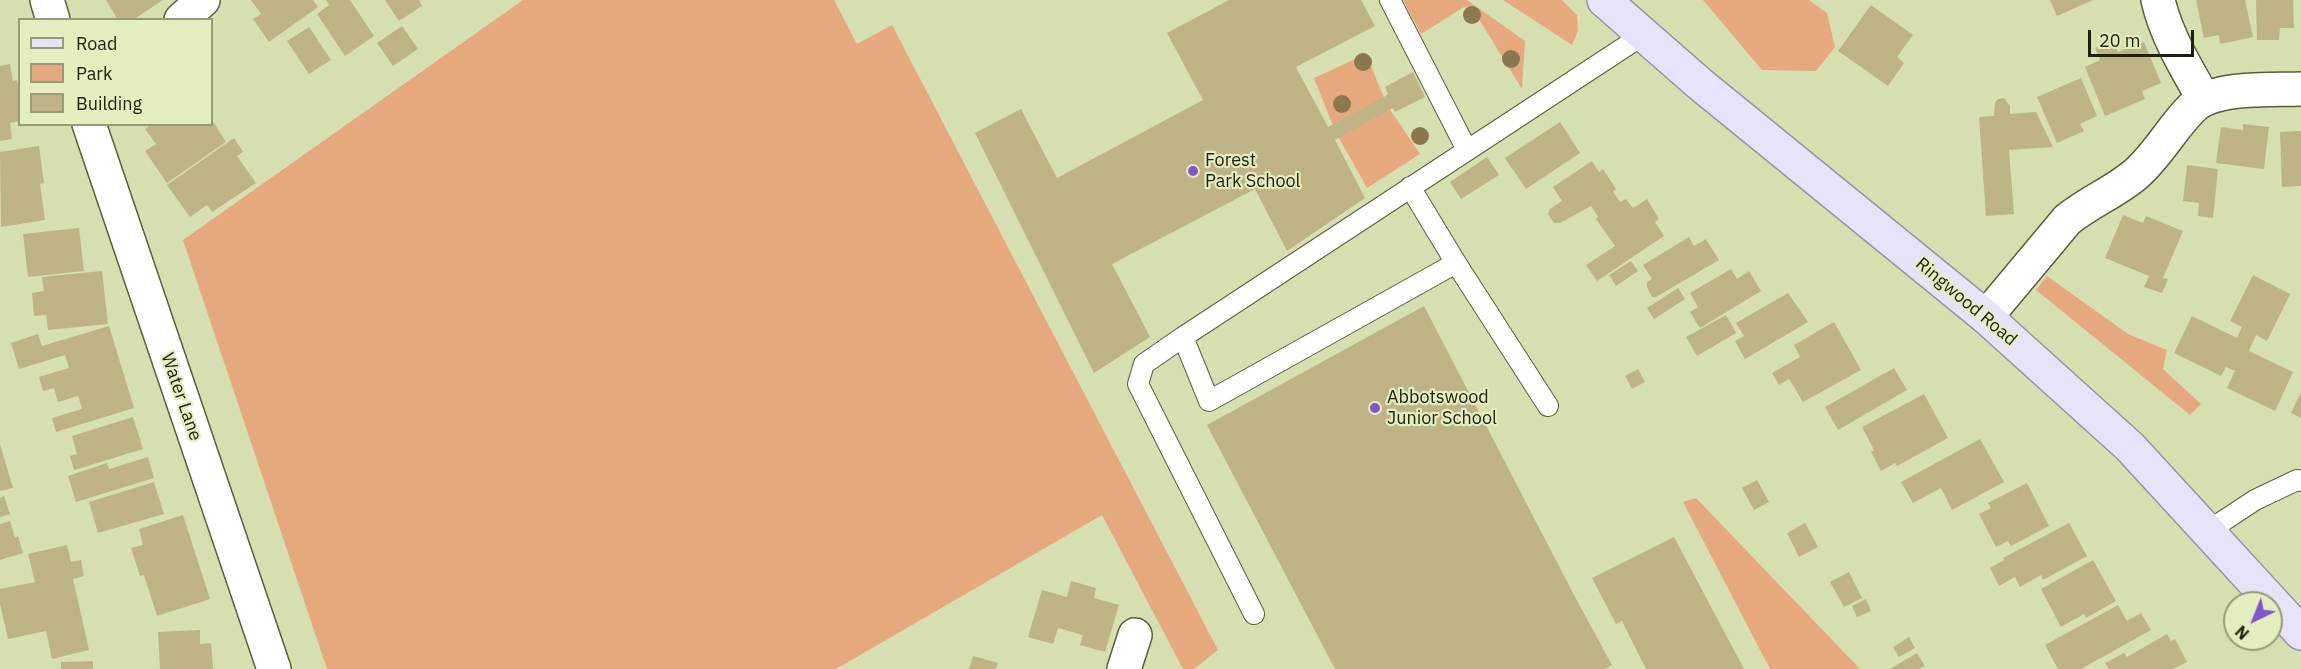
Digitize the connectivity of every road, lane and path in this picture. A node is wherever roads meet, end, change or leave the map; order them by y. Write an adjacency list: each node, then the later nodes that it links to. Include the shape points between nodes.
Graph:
1 (47, 0): 6 (street)
2 (203, 0): 7 (street)
3 (1390, 0): 12 (lane)
4 (1604, 0): 8 (main road, Ringwood Road)
5 (2158, 0): 10 (street, via 2180,57)
6 (52, 18)
7 (183, 18)
8 (1643, 35): 12 (lane); 15 (main road, Ringwood Road)
9 (2301, 89): 10 (street)
10 (2204, 99): 15 (street, via 2135,175 2067,220)
11 (90, 126): 23 (street, Water Lane)
12 (1467, 150): 13 (lane)
13 (1410, 187): 14 (lane); 16 (lane)
14 (1456, 263): 16 (lane, via 1209,401); 17 (lane)
15 (1986, 317): 19 (main road, Ringwood Road, via 2130,447)
16 (1183, 337): 20 (lane, via 1144,364 1138,384)
17 (1548, 406)
18 (2301, 481): 19 (lane, via 2255,500)
19 (2208, 531): 21 (main road, Ringwood Road)
20 (1254, 614)
21 (2301, 633)
22 (1135, 635): 24 (street)
23 (274, 669)
24 (1124, 669)

